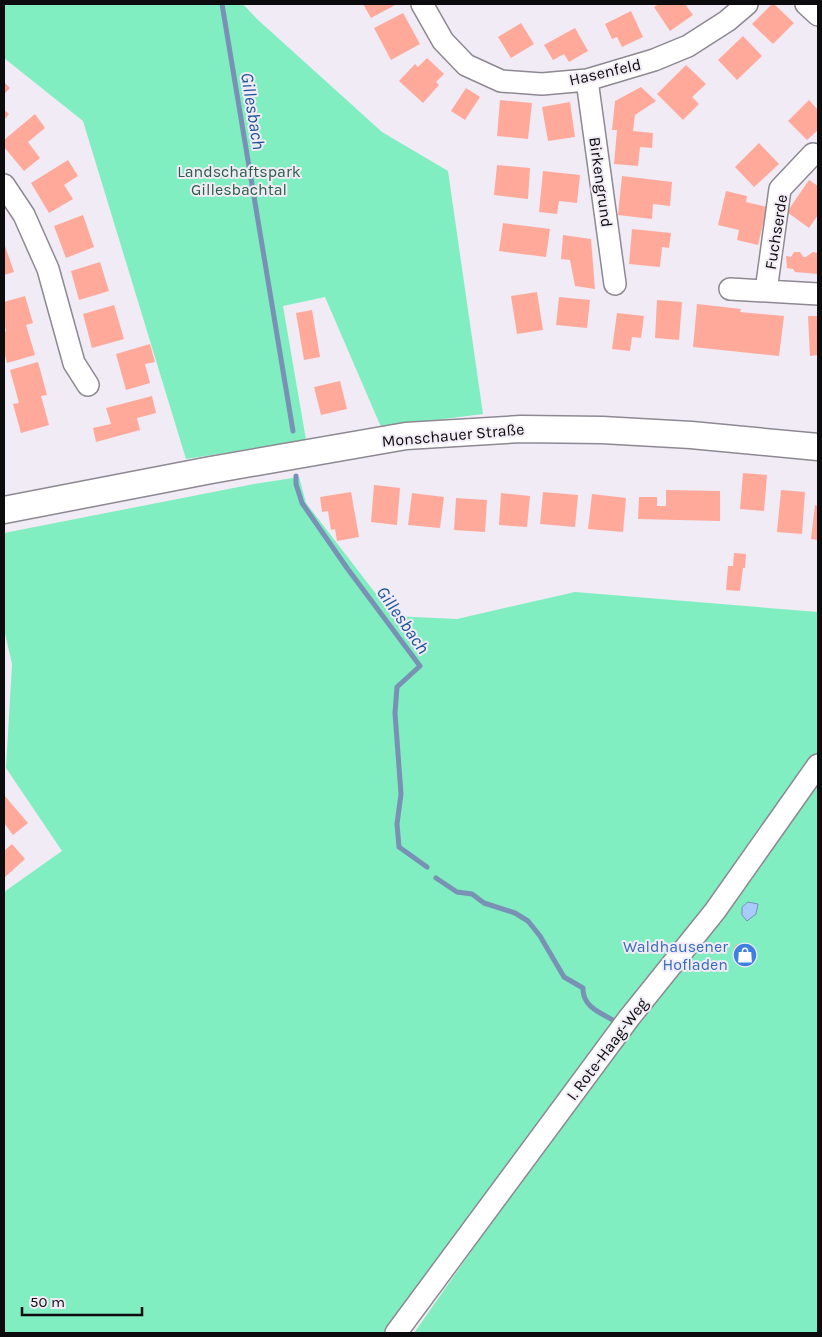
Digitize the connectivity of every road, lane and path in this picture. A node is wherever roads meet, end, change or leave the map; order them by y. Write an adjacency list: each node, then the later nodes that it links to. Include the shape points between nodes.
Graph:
1 (422, 4): 5 (street, Hasenfeld, via 443,41 466,65 500,82 534,84)
2 (747, 4): 5 (street, Hasenfeld, via 688,46)
3 (806, 4): 4 (street)
4 (818, 16)
5 (587, 80): 8 (street, Birkengrund)
6 (813, 154): 10 (street, Fuchserde, via 780,189)
7 (4, 185): 12 (street, via 24,215 48,269 74,363)
8 (615, 284)
9 (730, 289): 10 (street, Fuchserde)
10 (766, 291): 11 (street, Fuchserde)
11 (818, 294)
12 (88, 385)
13 (818, 447): 14 (main road, Monschauer Straße, via 602,430 521,429 406,436)
14 (4, 510)
15 (818, 765): 16 (street, I. Rote-Haag-Weg, via 715,911 629,1018)
16 (396, 1333)

